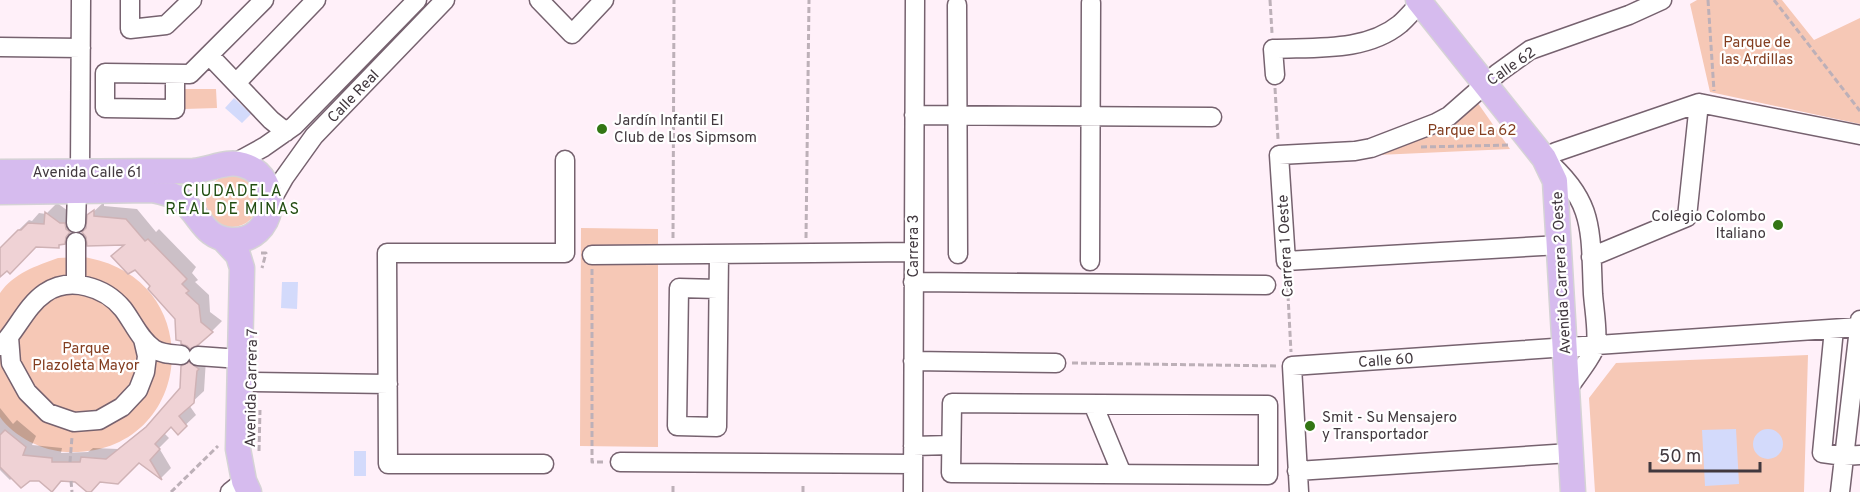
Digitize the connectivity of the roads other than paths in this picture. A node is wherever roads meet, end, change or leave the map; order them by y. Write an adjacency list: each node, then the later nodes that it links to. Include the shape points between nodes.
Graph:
1 (81, 0): 16 (street)
2 (130, 0): 3 (street, via 130,29 166,25)
3 (192, 0)
4 (264, 0): 17 (street)
5 (316, 0): 20 (street)
6 (417, 0): 27 (street, Calle Real)
7 (445, 0): 36 (street, Calle Real, via 314,136)
8 (539, 0): 9 (street, via 572,34)
9 (604, 0)
10 (915, 0): 23 (street, Carrera 3)
11 (1662, 0): 21 (street, Calle 62, via 1530,50)
12 (1421, 1): 19 (street, via 1400,24 1364,42 1273,49); 21 (main road, Avenida Carrera 2 Oeste)
13 (1091, 3): 25 (street)
14 (957, 5): 24 (street)
15 (0, 47): 16 (street)
16 (81, 48): 34 (street)
17 (209, 55): 18 (street, via 190,74); 20 (street)
18 (175, 74)
19 (1275, 75)
20 (236, 83): 27 (street)
21 (1485, 84): 29 (main road, Avenida Carrera 2 Oeste); 30 (street, Calle 62, via 1442,120 1371,148)
22 (1707, 105): 28 (street); 29 (street, via 1556,152); 46 (street, via 1687,218)
23 (914, 115): 24 (street); 42 (street, Carrera 3)
24 (957, 115): 25 (street); 44 (street)
25 (1091, 116): 26 (street); 47 (street)
26 (1212, 117)
27 (286, 132): 32 (street, Calle Real)
28 (1860, 135)
29 (1539, 152): 41 (main road, Avenida Carrera 2 Oeste, via 1556,181); 46 (street, Avenida Carrera 2 Oeste, via 1576,191 1591,234)
30 (1279, 155): 41 (street, Carrera 1 Oeste, via 1286,261)
31 (565, 160): 63 (street, via 565,253 387,253)
32 (235, 163): 34 (main road, Avenida Calle 61, via 208,170); 36 (main road, via 262,177)
33 (0, 172): 34 (main road, Avenida Calle 61)
34 (78, 181): 35 (main road, Avenida Calle 61); 37 (street); 39 (main road, Avenida Calle 61, via 168,194 184,202 206,229)
35 (0, 192)
36 (271, 201): 38 (main road)
37 (76, 223)
38 (263, 226): 39 (main road, via 245,238); 62 (main road, Avenida Carrera 7, via 253,261)
39 (223, 239): 59 (main road, Avenida Carrera 7, via 238,255 242,268)
40 (76, 242): 49 (street)
41 (1560, 245): 57 (main road, Avenida Carrera 2 Oeste)
42 (913, 252): 43 (street); 48 (street, Carrera 3)
43 (719, 254): 45 (street); 51 (street)
44 (958, 254)
45 (592, 255)
46 (1591, 257): 56 (street, Avenida Carrera 2 Oeste)
47 (1090, 261)
48 (913, 282): 50 (street); 60 (street, Carrera 3)
49 (76, 285): 54 (street, via 94,288 115,301); 55 (street, via 58,286 45,293)
50 (1266, 285)
51 (718, 289): 51 (street, via 717,427 677,426 679,288)
52 (1860, 323): 53 (street, Calle 60); 58 (street)
53 (1834, 329): 56 (street, Calle 60); 69 (street, via 1822,453)
54 (143, 339): 55 (street, via 147,356 138,390 122,407 99,420 74,422 48,413 27,392 10,363); 59 (street, via 166,354)
55 (4, 342)
56 (1596, 346): 57 (street, Calle 60); 64 (street, Avenida Carrera 2 Oeste)
57 (1565, 348): 64 (main road, Avenida Carrera 2 Oeste); 73 (street, Calle 60, via 1292,366)
58 (1858, 349): 69 (street)
59 (240, 359): 75 (main road, Avenida Carrera 7)
60 (913, 361): 61 (street); 67 (street, Carrera 3)
61 (1056, 363)
62 (251, 382): 63 (street); 75 (main road, Avenida Carrera 7, via 250,450)
63 (388, 384): 71 (street, via 388,464)
64 (1567, 390): 68 (main road, Avenida Carrera 2 Oeste)
65 (1093, 404): 66 (street, via 952,403); 74 (street); 74 (street, via 1268,405 1268,475)
66 (951, 445): 67 (street); 74 (street, via 951,473)
67 (913, 446): 72 (street, Carrera 3)
68 (1570, 453): 73 (street); 78 (main road, Avenida Carrera 2 Oeste)
69 (1852, 455): 79 (street)
70 (620, 462): 72 (street)
71 (544, 464)
72 (913, 464): 76 (street, Carrera 3)
73 (1297, 471): 77 (street)
74 (1122, 474)
75 (241, 488)
76 (913, 492)
77 (1299, 492)
78 (1573, 492)
79 (1840, 492)

